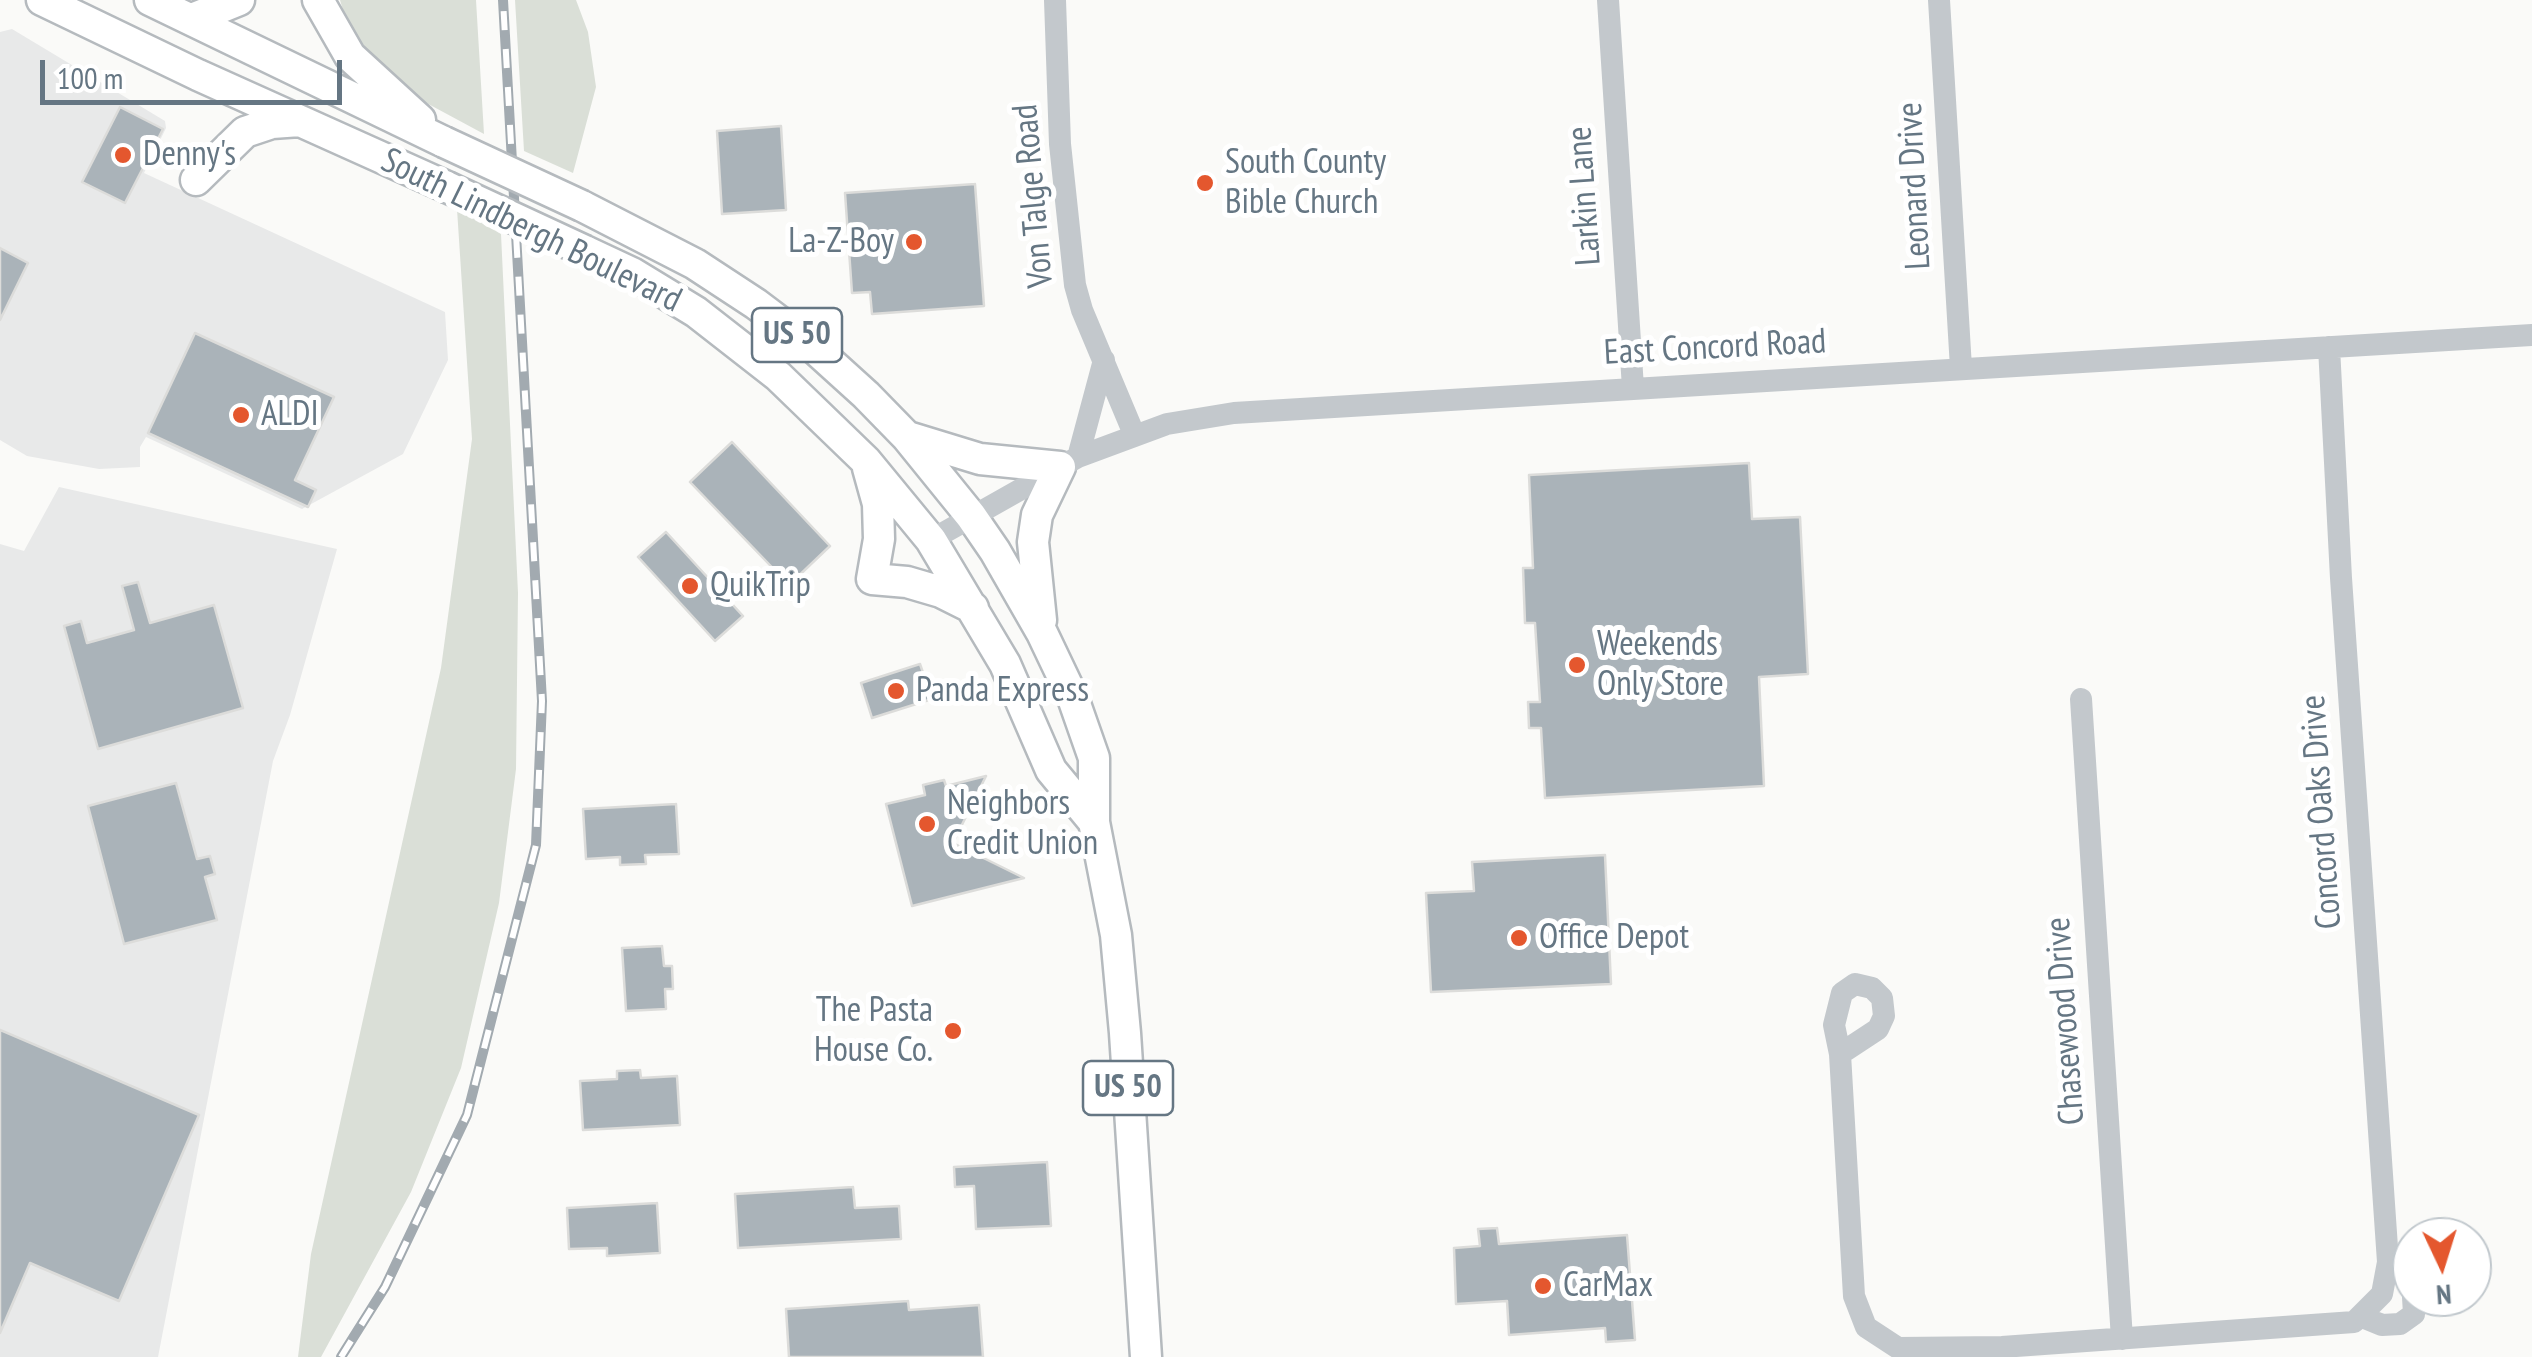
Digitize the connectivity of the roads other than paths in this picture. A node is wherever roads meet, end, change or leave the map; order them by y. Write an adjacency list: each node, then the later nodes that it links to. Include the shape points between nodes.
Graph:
1 (42, 0): 9 (main road, South Lindbergh Boulevard / US 50)
2 (150, 0): 8 (main road, South Lindbergh Boulevard / US 50)
3 (239, 0): 8 (main road)
4 (318, 0): 10 (main road, via 350,56)
5 (1056, 0): 14 (street, Von Talge Road, via 1071,259 1082,310)
6 (1608, 0): 16 (street, Larkin Lane)
7 (1939, 0): 15 (street, Leonard Drive)
8 (192, 19): 10 (main road, South Lindbergh Boulevard / US 50)
9 (300, 121): 11 (main road, via 244,132); 19 (main road, South Lindbergh Boulevard / US 50, bridge, via 632,273 696,312 778,376)
10 (444, 142): 18 (main road, South Lindbergh Boulevard / US 50, bridge, via 695,264 813,347)
11 (196, 180)
12 (2532, 335): 13 (street, East Concord Road)
13 (2329, 347): 15 (street, East Concord Road); 28 (street, Concord Oaks Drive)
14 (1104, 360): 17 (street, Von Talge Road); 20 (street)
15 (1961, 368): 16 (street, East Concord Road)
16 (1632, 388): 17 (street, East Concord Road, via 1234,413)
17 (1134, 434): 20 (street, East Concord Road)
18 (907, 437): 20 (main road, via 980,459); 21 (main road, South Lindbergh Boulevard / US 50)
19 (866, 461): 22 (main road, South Lindbergh Boulevard / US 50); 23 (main road, via 878,504 872,579 908,582)
20 (1069, 462): 21 (street, East Concord Road); 24 (main road, via 1038,515 1033,542)
21 (971, 516): 22 (street, East Concord Road); 24 (main road, South Lindbergh Boulevard / US 50)
22 (932, 540): 23 (main road, South Lindbergh Boulevard / US 50)
23 (974, 609): 26 (main road, South Lindbergh Boulevard / US 50, via 1051,770)
24 (1042, 633): 26 (main road, South Lindbergh Boulevard / US 50, via 1094,758)
25 (2081, 699): 32 (street, Chasewood Drive)
26 (1094, 822): 33 (main road, South Lindbergh Boulevard / US 50, via 1116,935)
27 (1840, 1054): 32 (street, via 1854,1296 1866,1328 1898,1348)
28 (2386, 1272): 29 (street); 30 (street, via 2382,1294)
29 (2392, 1275)
30 (2360, 1316): 31 (street, via 2382,1325); 32 (street, via 2354,1322)
31 (2410, 1317)
32 (2122, 1338)
33 (1146, 1357)

